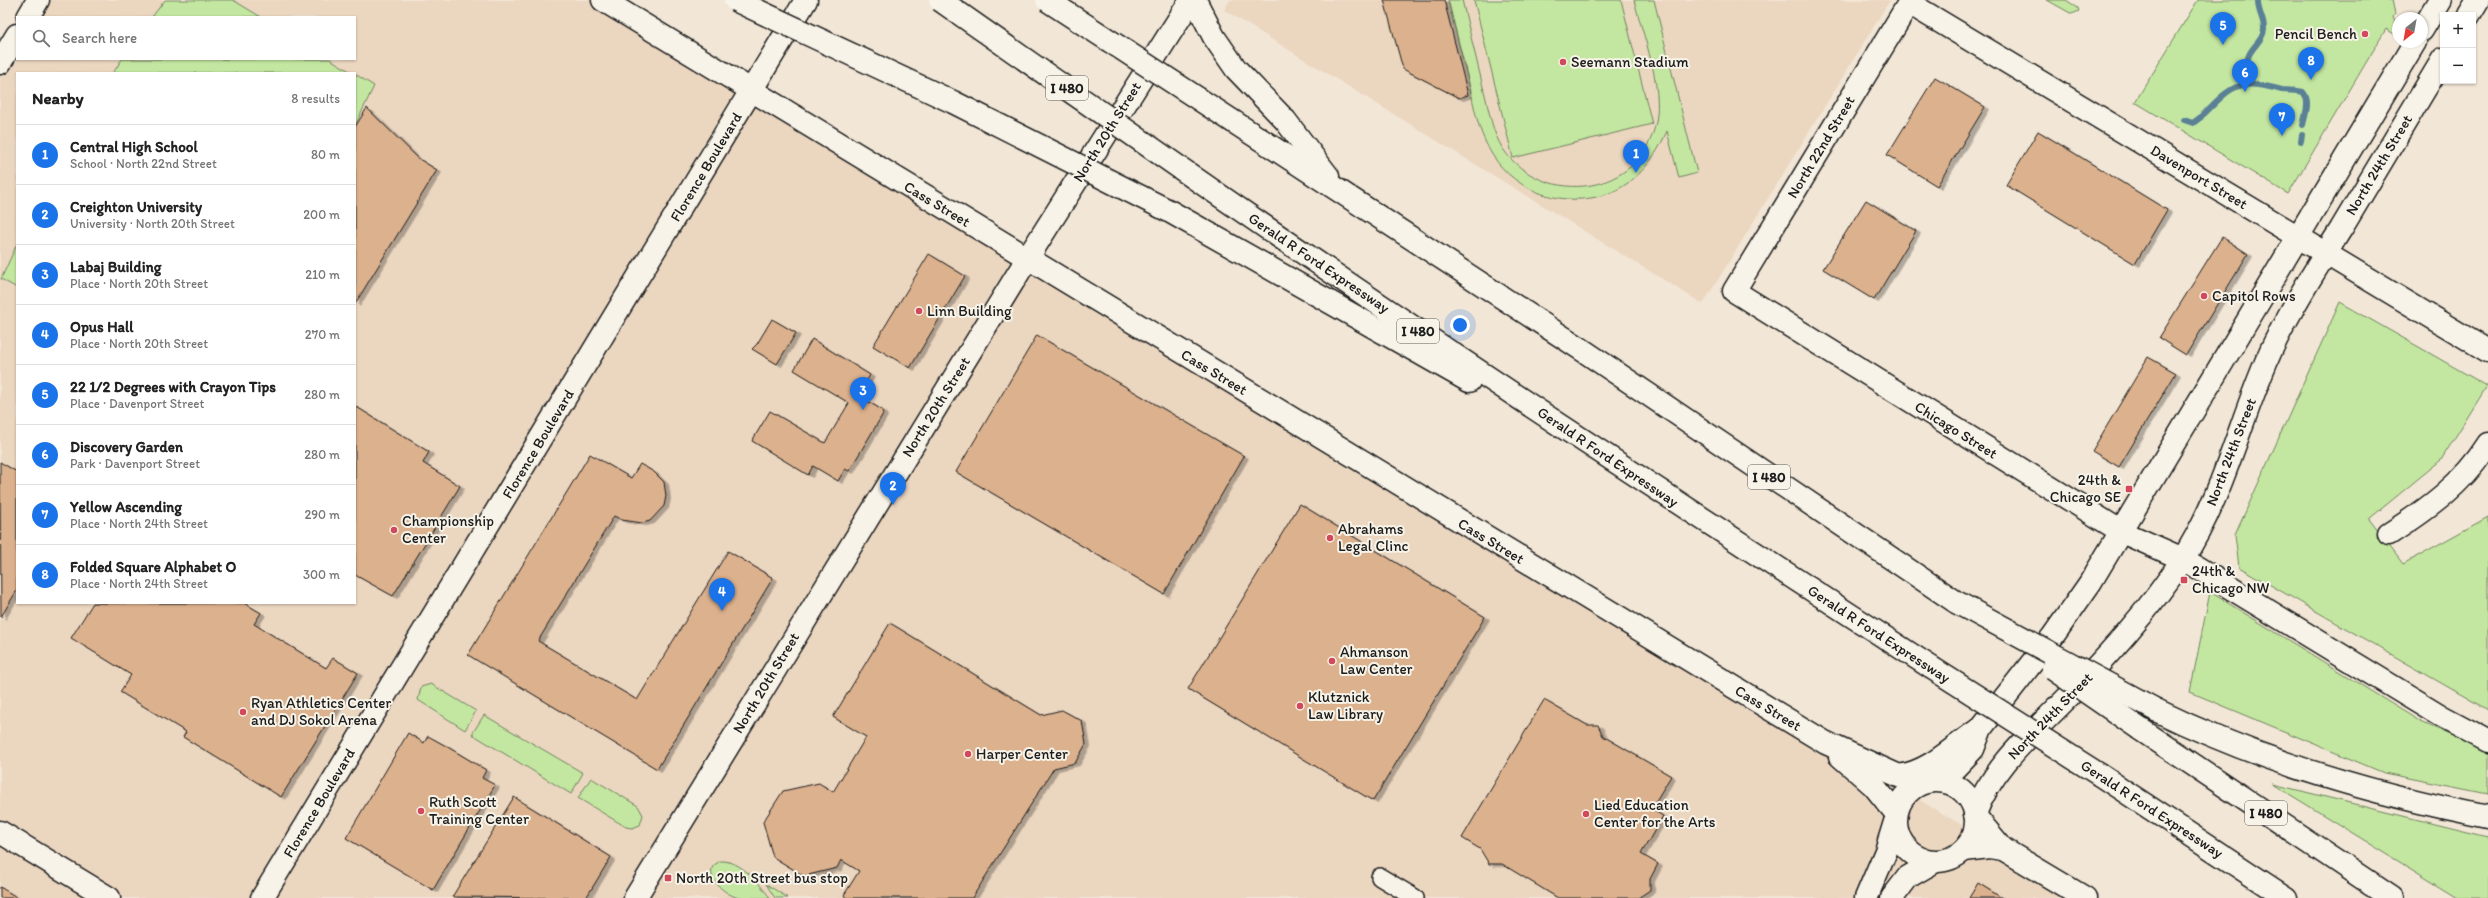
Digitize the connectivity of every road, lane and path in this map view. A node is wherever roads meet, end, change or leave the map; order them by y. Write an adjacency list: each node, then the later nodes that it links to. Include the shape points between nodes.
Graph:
1 (38, 0): 13 (main road)
2 (602, 0): 19 (main road, Cass Street)
3 (735, 0): 27 (main road, bridge, via 974,112 1169,211)
4 (806, 0): 19 (main road, Florence Boulevard)
5 (940, 0): 27 (main road, Gerald R Ford Expressway / I 480, bridge, via 1193,177)
6 (1047, 0): 20 (main road, I 480, bridge)
7 (1191, 0): 23 (main road, North 20th Street)
8 (1195, 0): 20 (main road, via 1220,47 1257,92 1285,120)
9 (2440, 0): 14 (main road)
10 (2478, 0): 12 (main road)
11 (1909, 3): 21 (main road, Davenport Street); 24 (main road, North 22nd Street)
12 (2472, 12)
13 (29, 16)
14 (2428, 20)
15 (16, 37): 17 (main road)
16 (2411, 48): 21 (main road)
17 (0, 63)
18 (2440, 64): 22 (main road, North 24th Street)
19 (751, 92): 23 (main road, Cass Street); 46 (main road, Florence Boulevard)
20 (1339, 189): 31 (main road, I 480)
21 (2298, 237): 22 (main road, Davenport Street); 28 (main road)
22 (2326, 254): 25 (main road, Davenport Street); 30 (main road, North 24th Street, via 2273,346 2222,483)
23 (1027, 259): 34 (main road, Cass Street); 47 (main road, North 20th Street)
24 (1734, 291): 28 (main road, Chicago Street)
25 (2488, 351)
26 (2488, 444): 29 (main road, via 2459,482 2430,507)
27 (1645, 482): 52 (main road, Gerald R Ford Expressway / I 480, bridge)
28 (2122, 532): 30 (main road, Chicago Street); 32 (main road, via 2053,636)
29 (2389, 534)
30 (2183, 559): 33 (main road, Chicago Street, via 2435,712); 37 (main road, North 24th Street, via 2161,592 2111,652 2003,766 1981,798)
31 (1956, 602): 38 (main road, bridge, via 2156,710 2233,745 2310,773 2390,796); 53 (main road, I 480, bridge)
32 (1981, 728): 35 (main road, via 1928,766 1917,772); 36 (main road, via 1973,749 1960,765)
33 (2488, 741)
34 (1826, 744): 35 (main road); 39 (main road, via 1874,786)
35 (1899, 776): 36 (main road)
36 (1929, 782): 37 (main road, via 1955,786 1971,802); 39 (main road, via 1906,793)
37 (1976, 815): 41 (main road); 42 (main road, via 1971,841)
38 (2488, 817)
39 (1896, 818): 43 (main road, via 1897,834 1912,854); 49 (main road, via 1886,851)
40 (0, 832): 45 (main road)
41 (2003, 849): 42 (main road, via 1989,847); 51 (main road)
42 (1964, 850): 43 (main road, via 1955,857)
43 (1934, 862): 50 (main road, via 1908,877)
44 (1380, 877): 48 (street)
45 (109, 898)
46 (262, 898)
47 (635, 898)
48 (1415, 898)
49 (1866, 898)
50 (1892, 898)
51 (2085, 898)
52 (2286, 898)
53 (2392, 898)

